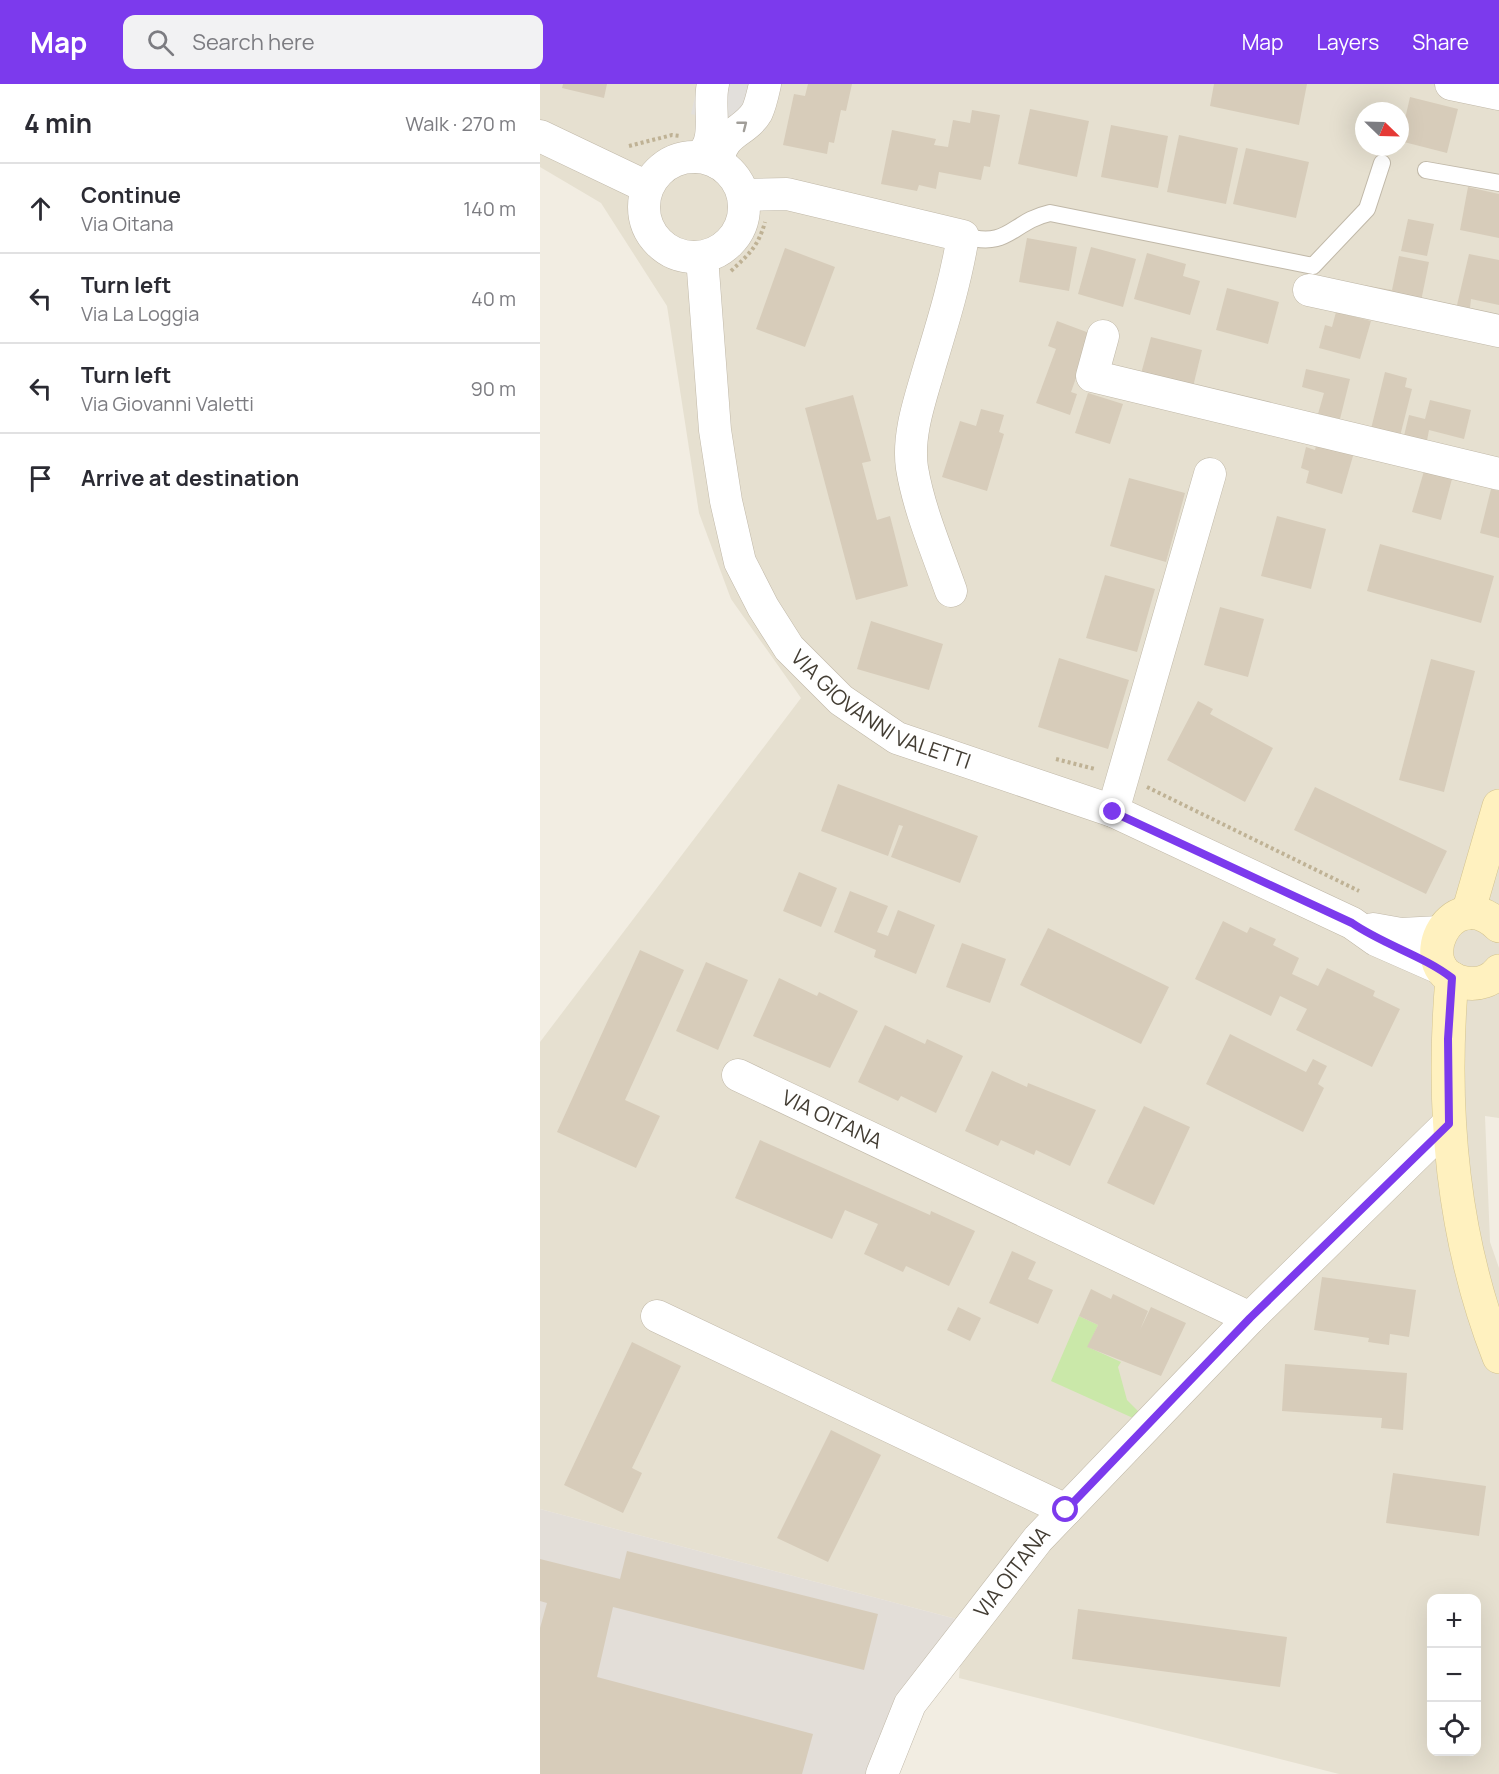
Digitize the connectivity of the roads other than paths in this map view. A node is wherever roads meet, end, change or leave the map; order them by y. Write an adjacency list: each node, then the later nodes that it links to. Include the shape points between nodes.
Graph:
1 (712, 84): 6 (street)
2 (765, 84): 6 (street, one-way to 2, via 720,149 729,134 756,113)
3 (1451, 84): 4 (street)
4 (1499, 94)
5 (540, 136): 10 (street)
6 (709, 153): 10 (street, via 663,167); 11 (street)
7 (1382, 163): 12 (lane, via 1367,209 1313,266 1050,213 1034,217 1002,239)
8 (1426, 170): 9 (lane)
9 (1499, 183)
10 (647, 187): 13 (street, via 643,202 649,232 671,253 686,258)
11 (754, 195): 12 (street, via 787,194); 13 (street, via 731,242)
12 (963, 236): 19 (street, via 911,446 921,506)
13 (702, 257): 20 (street, VIA GIOVANNI VALETTI, via 716,430 726,501 740,562 789,648 841,700 897,738)
14 (1309, 290): 15 (street)
15 (1499, 331)
16 (1103, 336): 18 (street, via 1092,376)
17 (1210, 474): 20 (street)
18 (1499, 474)
19 (951, 591)
20 (1113, 812): 23 (street, VIA GIOVANNI VALETTI)
21 (1496, 819): 22 (street, via 1486,886)
22 (1487, 919): 24 (street, via 1447,922)
23 (1352, 923): 24 (street, VIA GIOVANNI VALETTI, via 1401,934); 25 (street, VIA GIOVANNI VALETTI, via 1376,940)
24 (1440, 932): 25 (street, via 1436,951)
25 (1477, 975): 27 (street, via 1448,1039)
26 (738, 1075): 29 (street, VIA OITANA)
27 (1449, 1124): 29 (street, VIA OITANA); 30 (street, via 1454,1188 1484,1319)
28 (657, 1316): 31 (street)
29 (1250, 1318): 31 (street, VIA OITANA)
30 (1499, 1357)
31 (1066, 1510): 32 (street, VIA OITANA, via 1038,1539 910,1704)
32 (886, 1773)

